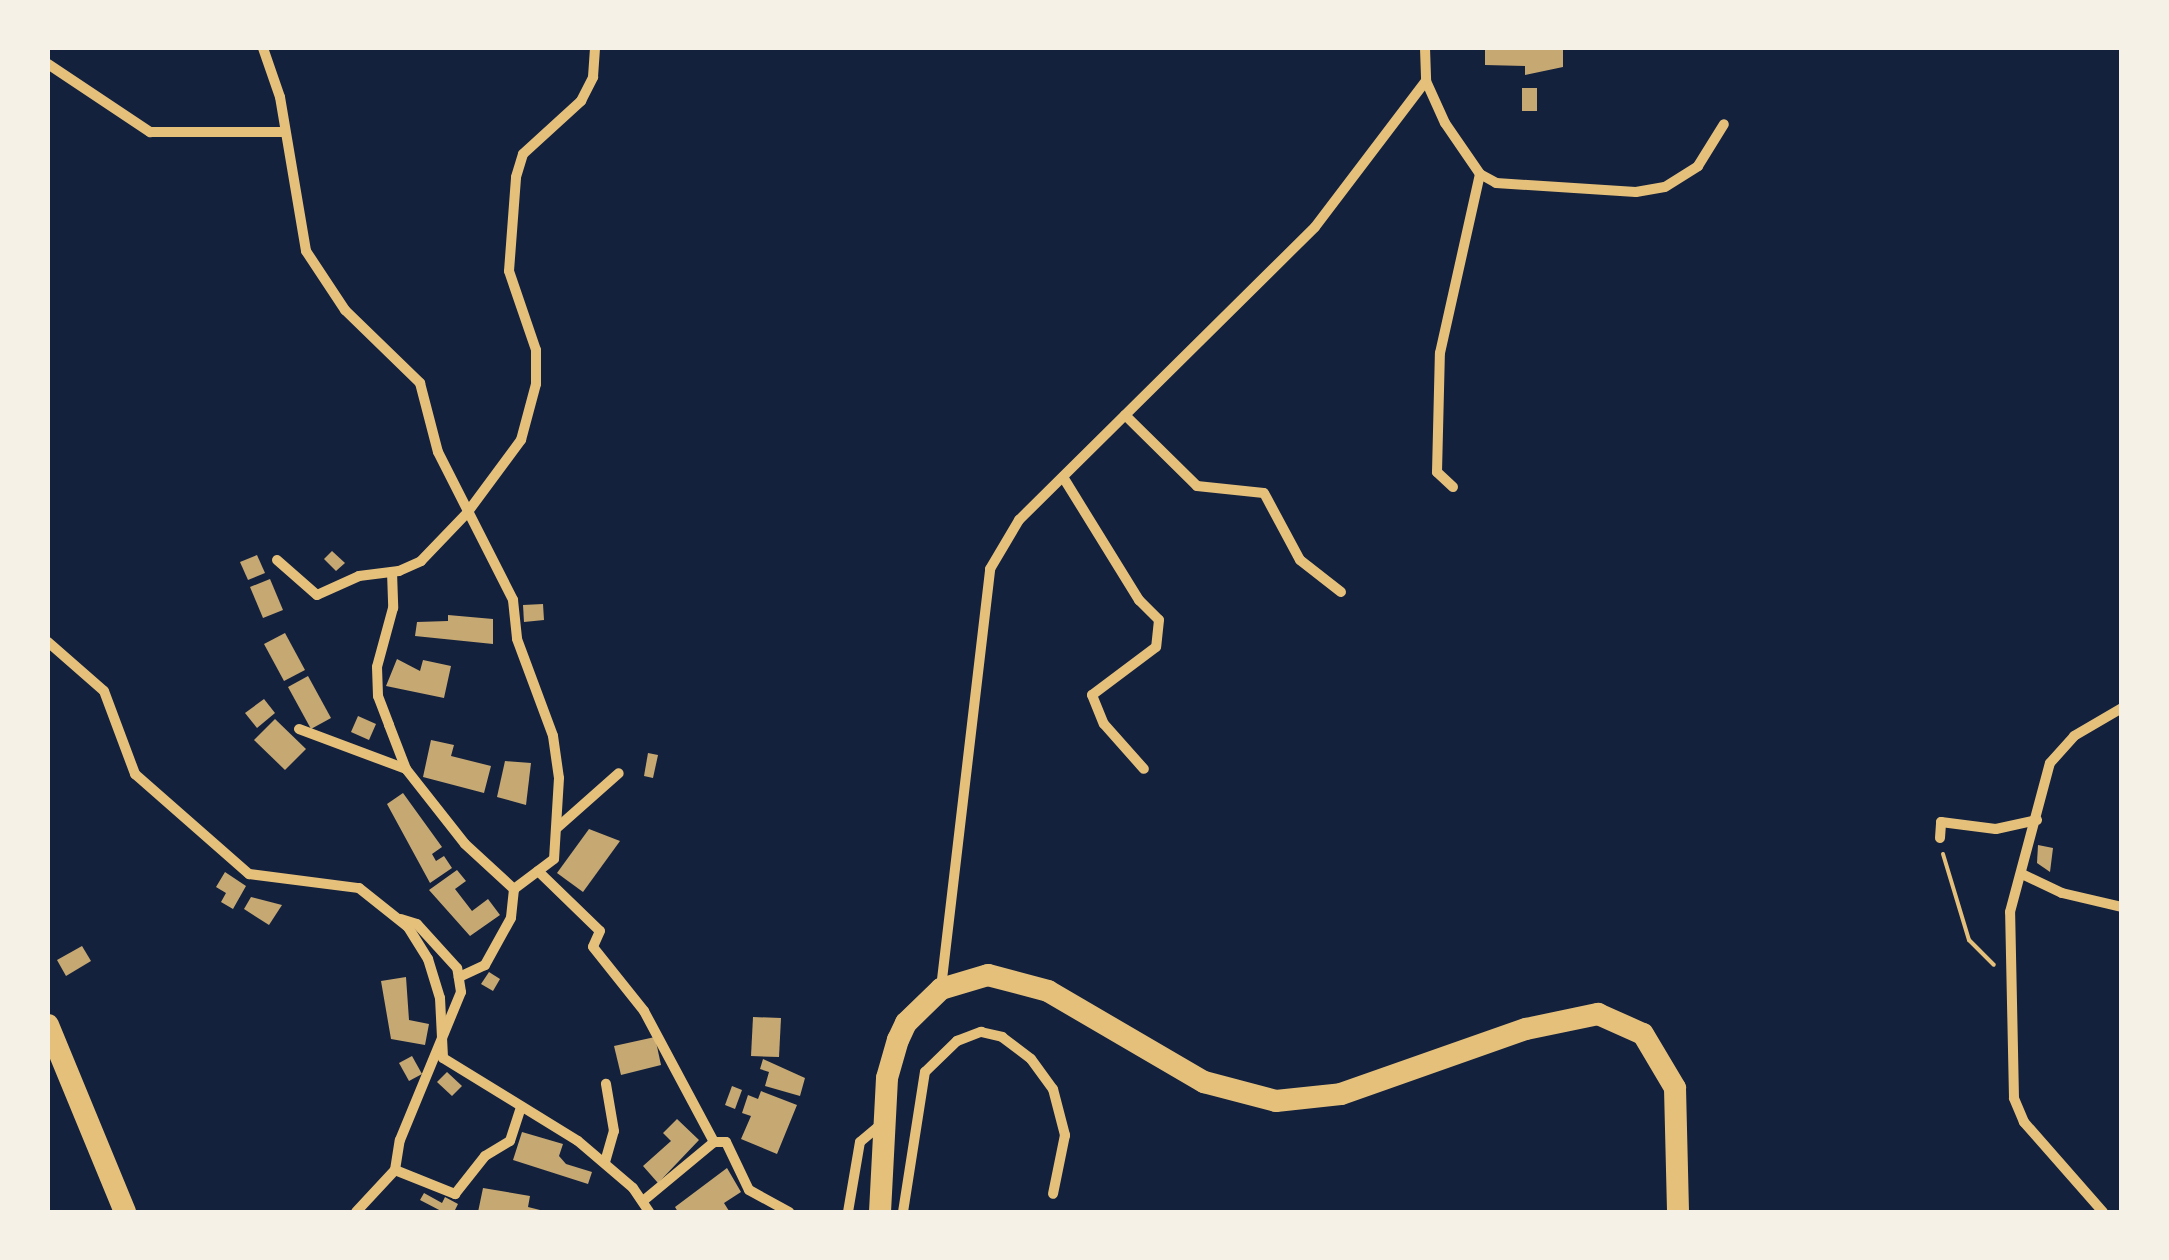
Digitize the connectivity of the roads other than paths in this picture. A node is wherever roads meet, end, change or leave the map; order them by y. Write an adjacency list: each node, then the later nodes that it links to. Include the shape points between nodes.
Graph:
1 (263, 48): 7 (street)
2 (595, 48): 12 (street, via 593,77 581,102 523,154 516,177 509,271 536,350 536,384 521,440)
3 (1425, 48): 5 (street)
4 (48, 64): 7 (street, via 150,132)
5 (1426, 81): 8 (street); 9 (street, via 1315,227)
6 (1724, 124): 8 (street, via 1698,166 1665,187 1546,188 1496,183)
7 (285, 132): 12 (street, via 306,251 346,310 420,384 438,452)
8 (1480, 174): 11 (street, via 1440,354 1437,472)
9 (1125, 415): 10 (street); 15 (street, via 1197,486 1264,493 1300,560)
10 (1063, 477): 20 (street, via 1138,600 1159,620 1156,647 1092,696 1104,724); 31 (street, via 1019,520 990,569)
11 (1453, 487)
12 (467, 512): 14 (street, via 420,560); 23 (street, via 512,600 518,639 553,736)
13 (276, 560): 14 (street, via 317,595 359,576)
14 (392, 572): 19 (street, via 378,696)
15 (1340, 592)
16 (48, 642): 29 (street, via 104,691 135,774 249,874 359,888)
17 (2122, 708): 22 (street, via 2074,736 2050,763)
18 (299, 728): 19 (street)
19 (406, 769): 27 (street, via 465,844)
20 (1144, 769)
21 (619, 773): 23 (street)
22 (2037, 820): 24 (street, via 1996,830 1941,822); 26 (street)
23 (558, 827): 25 (street, via 554,859)
24 (1940, 838)
25 (538, 872): 27 (street); 37 (street, via 600,931 593,947 644,1011)
26 (2024, 875): 28 (street, via 2062,893); 50 (street, via 2010,912 2014,1098 2024,1122)
27 (514, 888): 30 (street, via 511,918 496,949 485,965)
28 (2122, 907)
29 (399, 919): 30 (street, via 416,924); 33 (street, via 428,959 440,998)
30 (459, 977): 33 (street, via 450,1032)
31 (941, 990): 36 (main road, via 906,1023 898,1040 886,1078); 49 (main road, via 988,975 1027,982 1204,1082 1276,1101 1341,1094 1526,1029 1598,1014 1643,1034 1675,1088)
32 (48, 1024): 42 (main road)
33 (440, 1040): 35 (street, via 442,1058); 39 (street)
34 (606, 1084): 38 (street, via 614,1132)
35 (521, 1107): 38 (street); 39 (street, via 510,1141 485,1156 455,1194)
36 (885, 1121): 46 (street, via 860,1142); 47 (main road)
37 (714, 1142): 41 (street); 45 (street, via 726,1142 749,1190)
38 (606, 1162): 41 (street)
39 (395, 1170): 43 (street)
40 (1053, 1194): 48 (street, via 1066,1135 1053,1089 1031,1059 1002,1037 980,1032 957,1041 924,1072)
41 (642, 1201): 44 (street)
42 (124, 1212)
43 (356, 1212)
44 (649, 1212)
45 (789, 1212)
46 (848, 1212)
47 (880, 1212)
48 (903, 1212)
49 (1678, 1212)
50 (2103, 1212)

